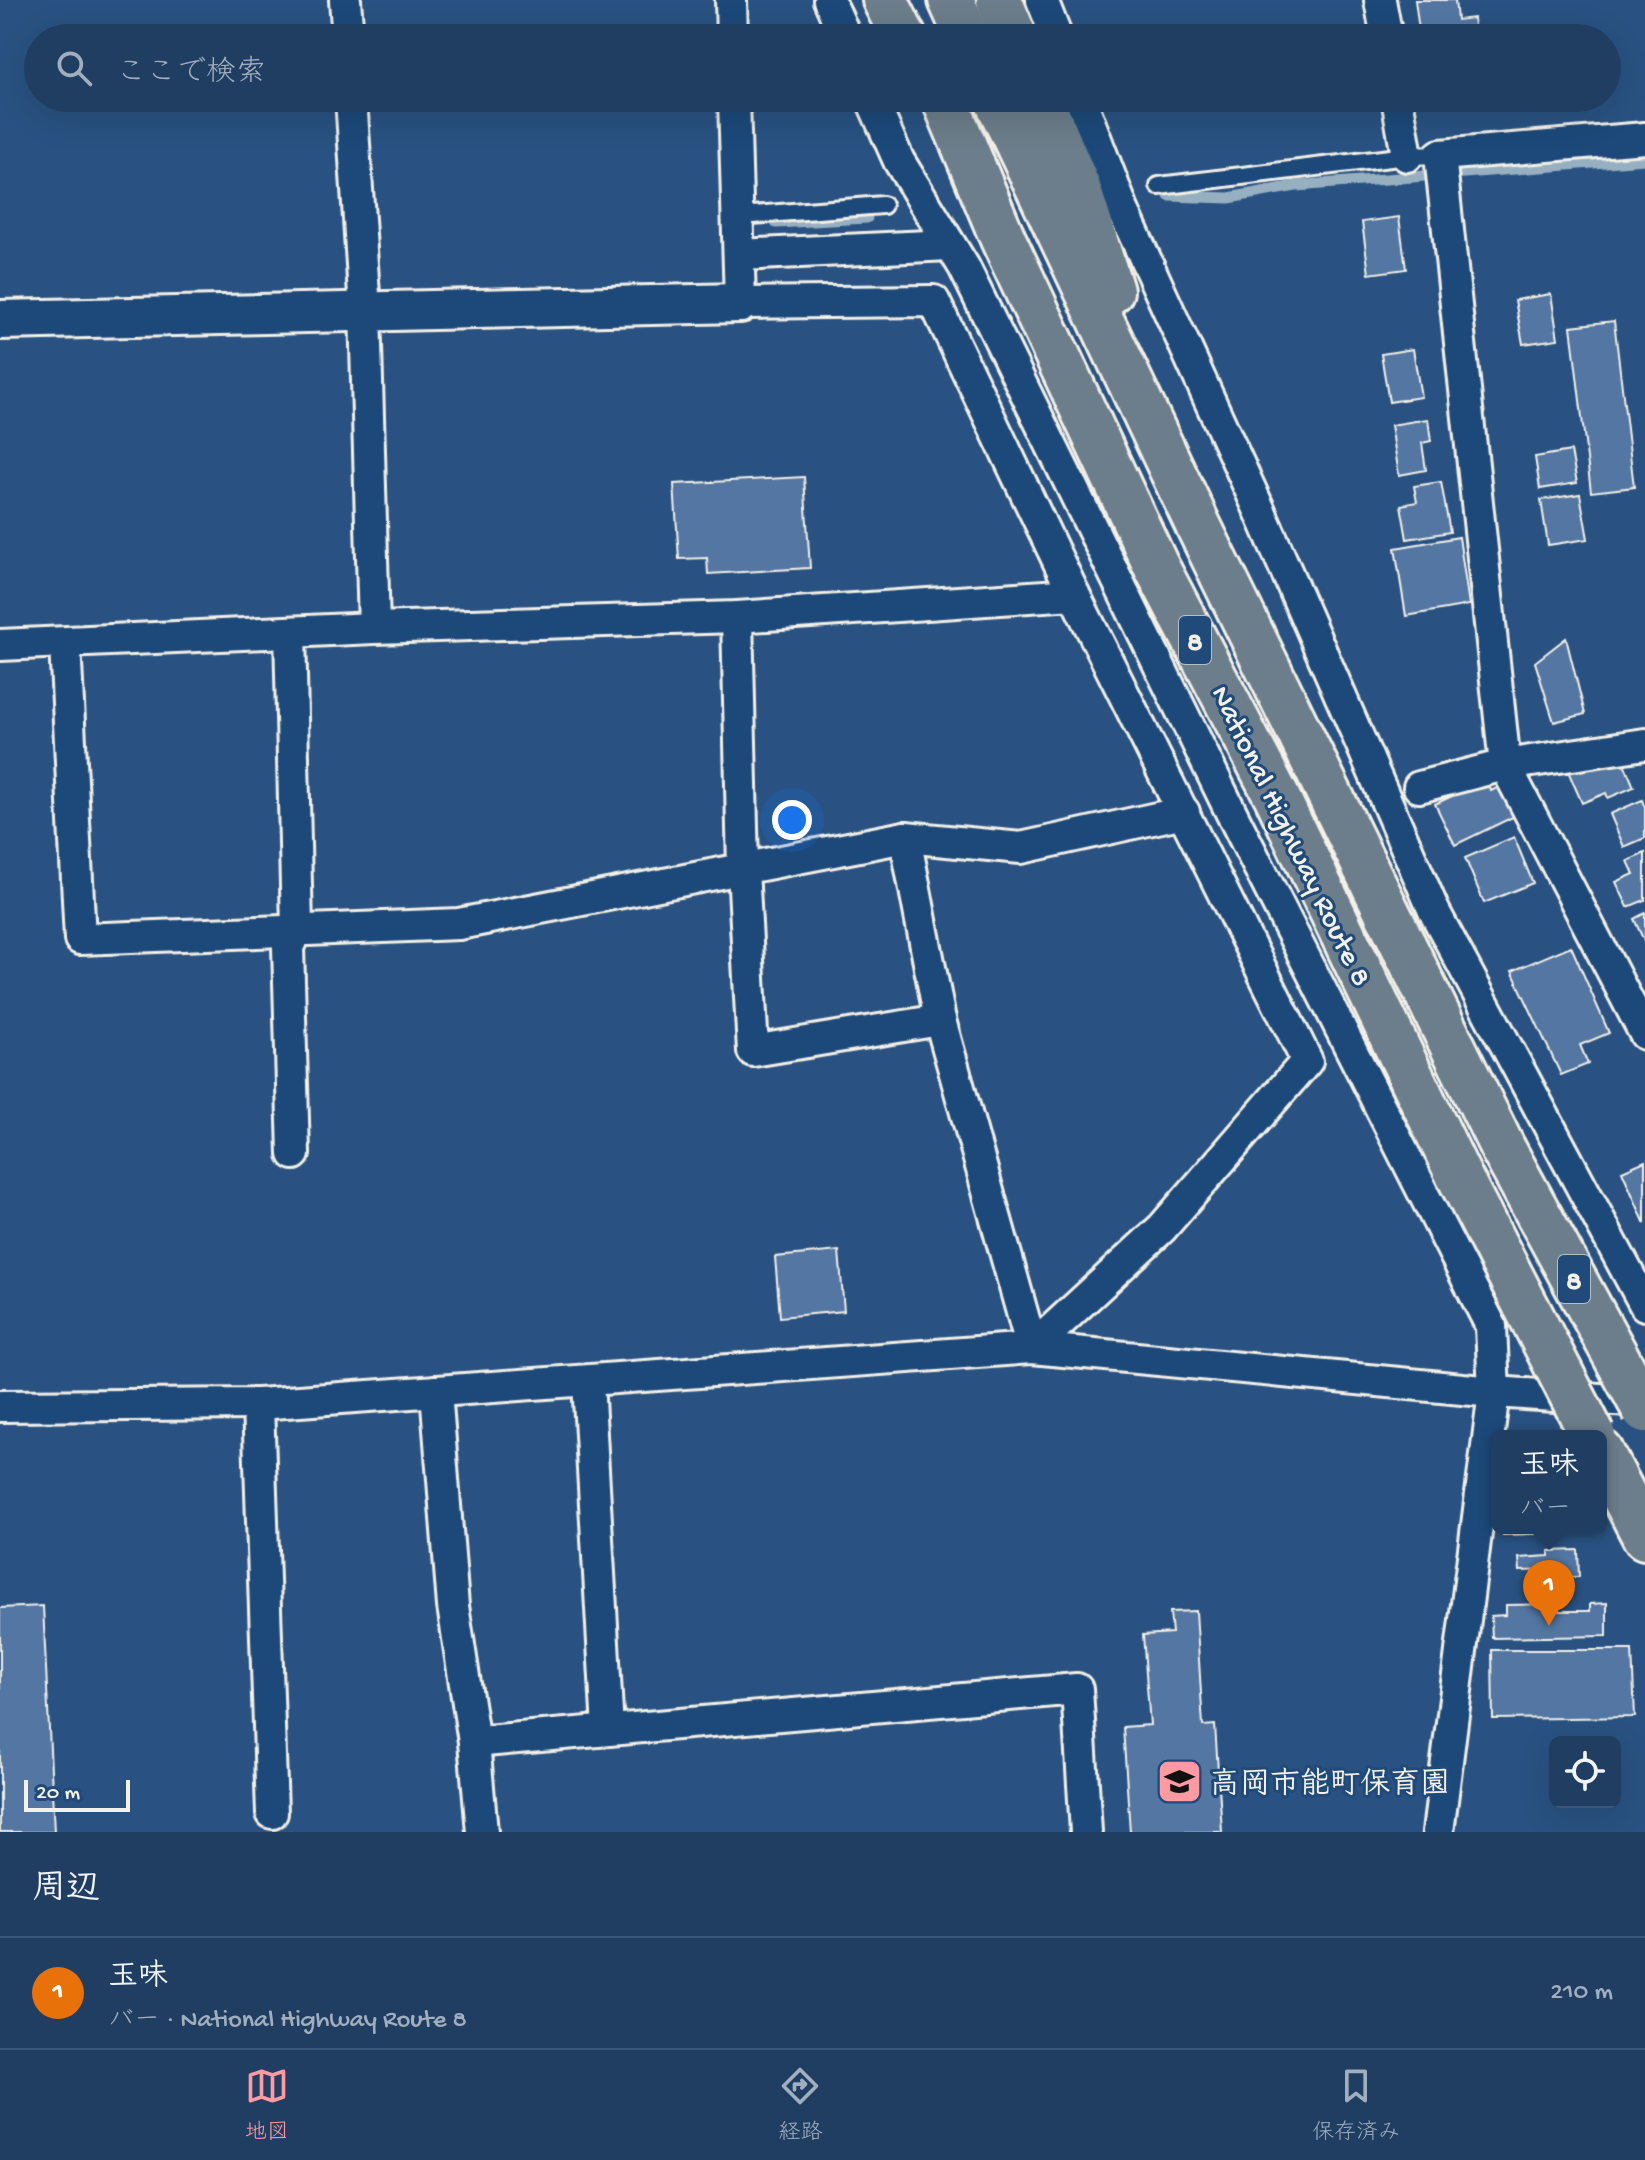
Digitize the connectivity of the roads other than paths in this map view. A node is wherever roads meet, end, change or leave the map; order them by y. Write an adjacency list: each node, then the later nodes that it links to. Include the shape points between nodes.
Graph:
1 (345, 0): 10 (street)
2 (731, 0): 11 (street)
3 (829, 0): 12 (street)
4 (885, 0): 13 (highway)
5 (903, 0): 14 (highway)
6 (951, 0): 15 (highway)
7 (999, 0): 16 (highway)
8 (1042, 0): 17 (street)
9 (1380, 0): 18 (street)
10 (347, 24)
11 (732, 24)
12 (840, 24)
13 (897, 24)
14 (913, 24)
15 (962, 24)
16 (1009, 24)
17 (1051, 24)
18 (1384, 24)
19 (352, 112): 38 (street)
20 (735, 112): 33 (street)
21 (877, 112): 35 (street, via 899,161)
22 (941, 112): 34 (highway, 8)
23 (950, 112): 34 (highway, National Highway Route 8 / 8)
24 (1003, 112): 40 (highway, National Highway Route 8 / 8)
25 (1046, 112): 40 (highway, 8)
26 (1085, 112): 57 (street, via 1123,210 1434,911)
27 (1399, 112): 29 (street)
28 (1645, 138): 30 (street)
29 (1407, 156): 30 (lane); 31 (lane)
30 (1441, 171): 48 (street)
31 (1159, 186)
32 (883, 205): 33 (lane)
33 (739, 216): 36 (street)
34 (1003, 239): 66 (highway, National Highway Route 8 / 8, bridge, via 1156,566 1276,795 1459,1176)
35 (950, 245): 36 (street); 61 (street, via 1491,1326)
36 (739, 255): 37 (street)
37 (740, 303): 38 (street); 41 (street, via 934,301)
38 (365, 310): 39 (street); 43 (street)
39 (0, 320)
40 (1198, 525): 65 (highway, National Highway Route 8 / 8, bridge, via 1503,1149)
41 (1074, 594): 42 (street); 50 (street)
42 (737, 617): 43 (street); 52 (street)
43 (374, 628): 44 (street)
44 (290, 632): 45 (street); 53 (street)
45 (65, 644): 46 (street); 53 (street, via 80,939)
46 (0, 645)
47 (1645, 744): 48 (street)
48 (1505, 765): 49 (street); 55 (street)
49 (1419, 787)
50 (1184, 812): 51 (street, via 1021,848); 58 (street, via 1307,1061 1162,1228)
51 (905, 837): 52 (street); 54 (street)
52 (743, 869): 53 (street, via 459,924); 54 (street, via 753,1051)
53 (297, 928): 56 (street, via 288,947)
54 (940, 1020): 58 (street)
55 (1645, 1034)
56 (294, 1154)
57 (1645, 1305)
58 (1032, 1348): 59 (street); 61 (street)
59 (588, 1382): 60 (street); 69 (street)
60 (436, 1391): 63 (street); 70 (street, via 453,1606)
61 (1494, 1392): 62 (street); 74 (street)
62 (1645, 1402)
63 (258, 1404): 64 (street); 71 (street)
64 (0, 1406)
65 (1645, 1410)
66 (1590, 1430)
67 (1607, 1464): 68 (highway)
68 (1644, 1536)
69 (608, 1730): 70 (street); 73 (street, via 1077,1689)
70 (474, 1742): 72 (street)
71 (272, 1813)
72 (482, 1832)
73 (1086, 1832)
74 (1438, 1832)

